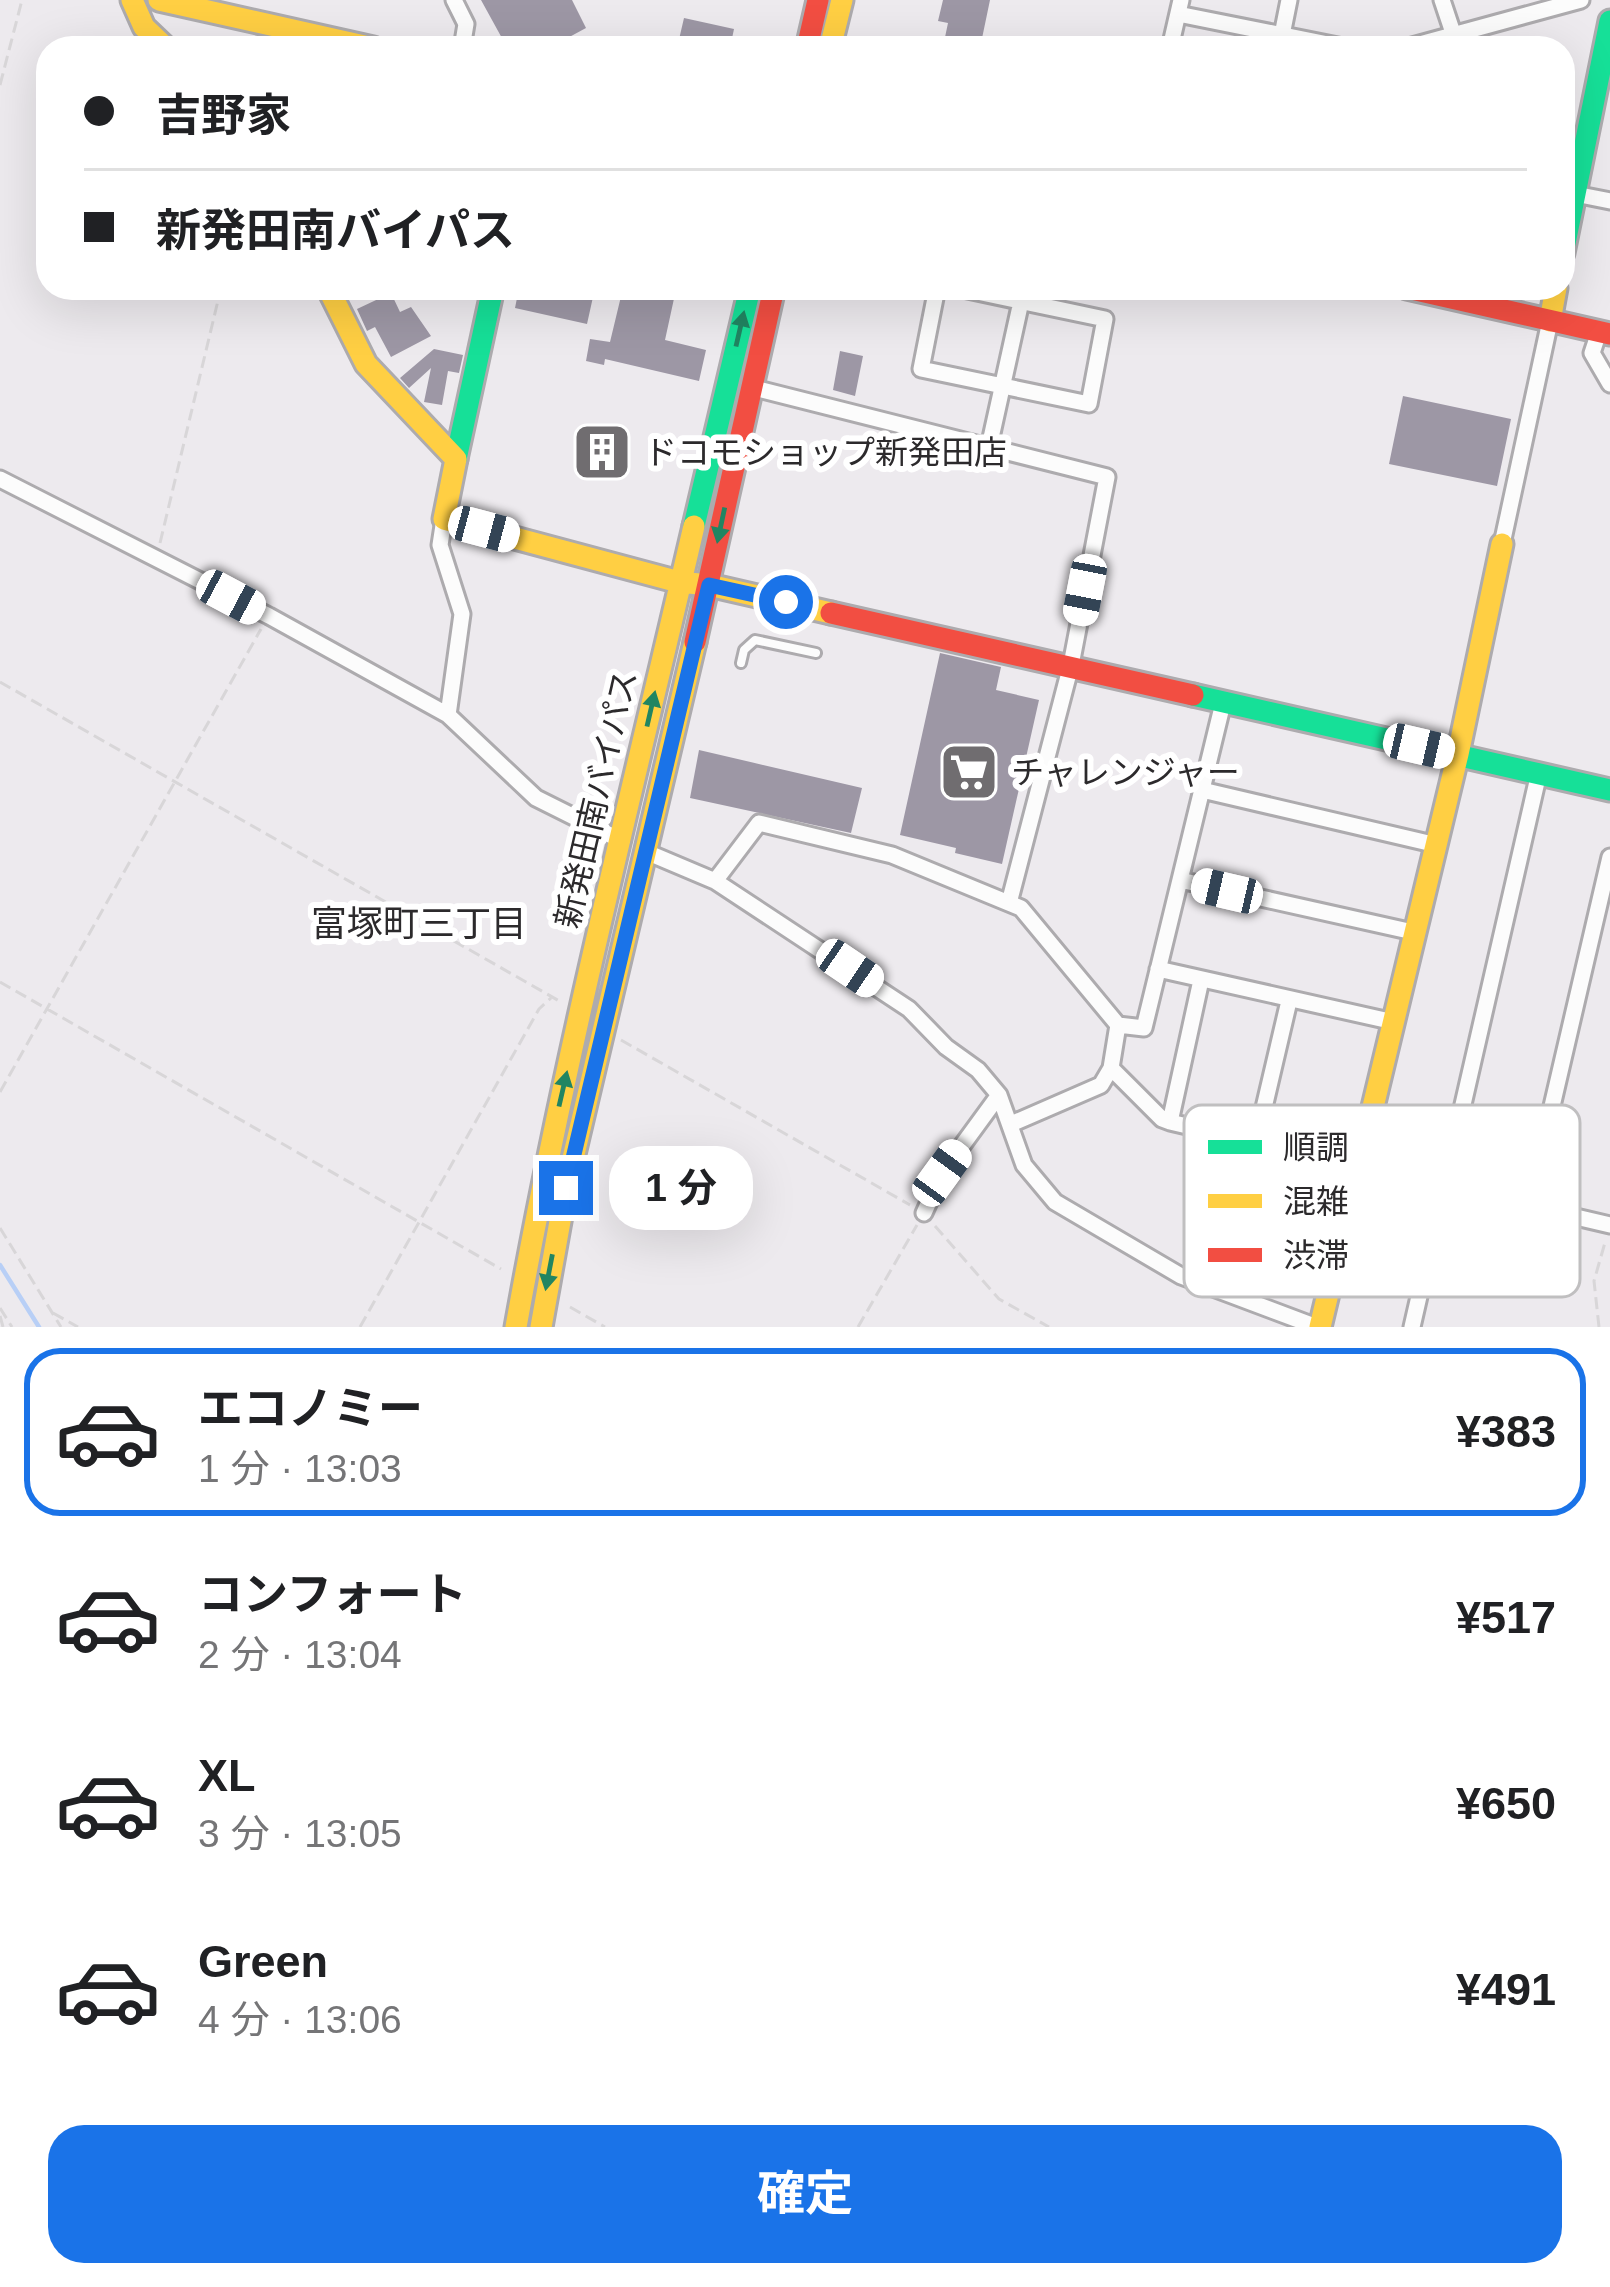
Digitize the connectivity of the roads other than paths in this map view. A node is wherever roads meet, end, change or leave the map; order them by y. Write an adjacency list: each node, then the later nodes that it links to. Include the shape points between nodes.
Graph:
1 (132, 0): 13 (main road)
2 (159, 0): 14 (main road)
3 (454, 0): 15 (street)
4 (818, 0): 16 (main road)
5 (842, 0): 17 (main road)
6 (1289, 0): 12 (street)
7 (1442, 0): 19 (street)
8 (1581, 0): 10 (street)
9 (1180, 7): 12 (street)
10 (1526, 8): 20 (street)
11 (1610, 21): 21 (main road)
12 (1282, 35): 18 (street)
13 (153, 36)
14 (320, 36)
15 (464, 36)
16 (809, 36)
17 (833, 36)
18 (1287, 36)
19 (1454, 36)
20 (1468, 36)
21 (1575, 181)
22 (1610, 201): 23 (street)
23 (1575, 207)
24 (334, 300): 39 (main road, via 365,364)
25 (490, 300): 39 (main road)
26 (747, 300): 43 (main road, 新発田南バイパス, one-way to 26)
27 (771, 300): 37 (main road, 新発田南バイパス)
28 (935, 300): 36 (street, via 921,369)
29 (1021, 300): 36 (street)
30 (1042, 300): 36 (street, via 1105,319 1089,404)
31 (1459, 300): 33 (main road)
32 (1554, 300): 33 (main road)
33 (1550, 321): 34 (main road); 42 (street)
34 (1604, 333): 35 (street, via 1592,353)
35 (1610, 384)
36 (1002, 386): 38 (street)
37 (750, 387): 38 (street); 44 (main road, 新発田南バイパス, one-way to 44)
38 (988, 447): 47 (street, via 1107,477)
39 (457, 459): 41 (main road)
40 (0, 479): 49 (street)
41 (444, 518): 43 (main road); 49 (street, via 440,545 462,614)
42 (1502, 544): 50 (main road)
43 (680, 582): 44 (main road); 54 (main road, 新発田南バイパス, one-way to 43)
44 (709, 585): 47 (main road); 56 (main road, 新発田南バイパス)
45 (816, 653): 46 (lane, via 755,640)
46 (741, 663)
47 (1071, 665): 48 (main road); 60 (street)
48 (1223, 703): 50 (main road); 52 (street)
49 (448, 715): 54 (street, via 536,798)
50 (1458, 754): 51 (main road); 55 (main road)
51 (1539, 773): 53 (main road); 71 (street)
52 (1202, 790): 55 (street); 58 (street)
53 (1610, 790)
54 (622, 841): 56 (street); 83 (main road, 新発田南バイパス, one-way to 54)
55 (1437, 845): 61 (main road)
56 (646, 852): 59 (street); 84 (main road, 新発田南バイパス, one-way to 84)
57 (1610, 857): 72 (street)
58 (1180, 880): 61 (street); 62 (street)
59 (715, 881): 60 (street, via 759,823 892,855); 68 (street, via 909,1009)
60 (1009, 903): 66 (street)
61 (1413, 932): 65 (main road)
62 (1158, 969): 63 (street); 66 (street, via 1144,1028)
63 (1202, 980): 64 (street); 73 (street)
64 (1289, 1001): 65 (street); 69 (street)
65 (1394, 1022): 70 (main road)
66 (1118, 1025): 67 (street)
67 (1111, 1068): 73 (street); 74 (street, via 1101,1085)
68 (999, 1095): 74 (street); 76 (street, via 942,1173)
69 (1265, 1105)
70 (1375, 1105)
71 (1463, 1105)
72 (1552, 1105)
73 (1170, 1122): 75 (street)
74 (1012, 1124): 79 (street, via 1024,1166 1055,1202)
75 (1184, 1125)
76 (924, 1213)
77 (1580, 1218): 78 (street)
78 (1610, 1225)
79 (1184, 1277)
80 (1238, 1297): 85 (street)
81 (1327, 1297): 85 (main road)
82 (1419, 1297): 86 (street)
83 (517, 1327)
84 (541, 1327)
85 (1319, 1327)
86 (1412, 1327)

